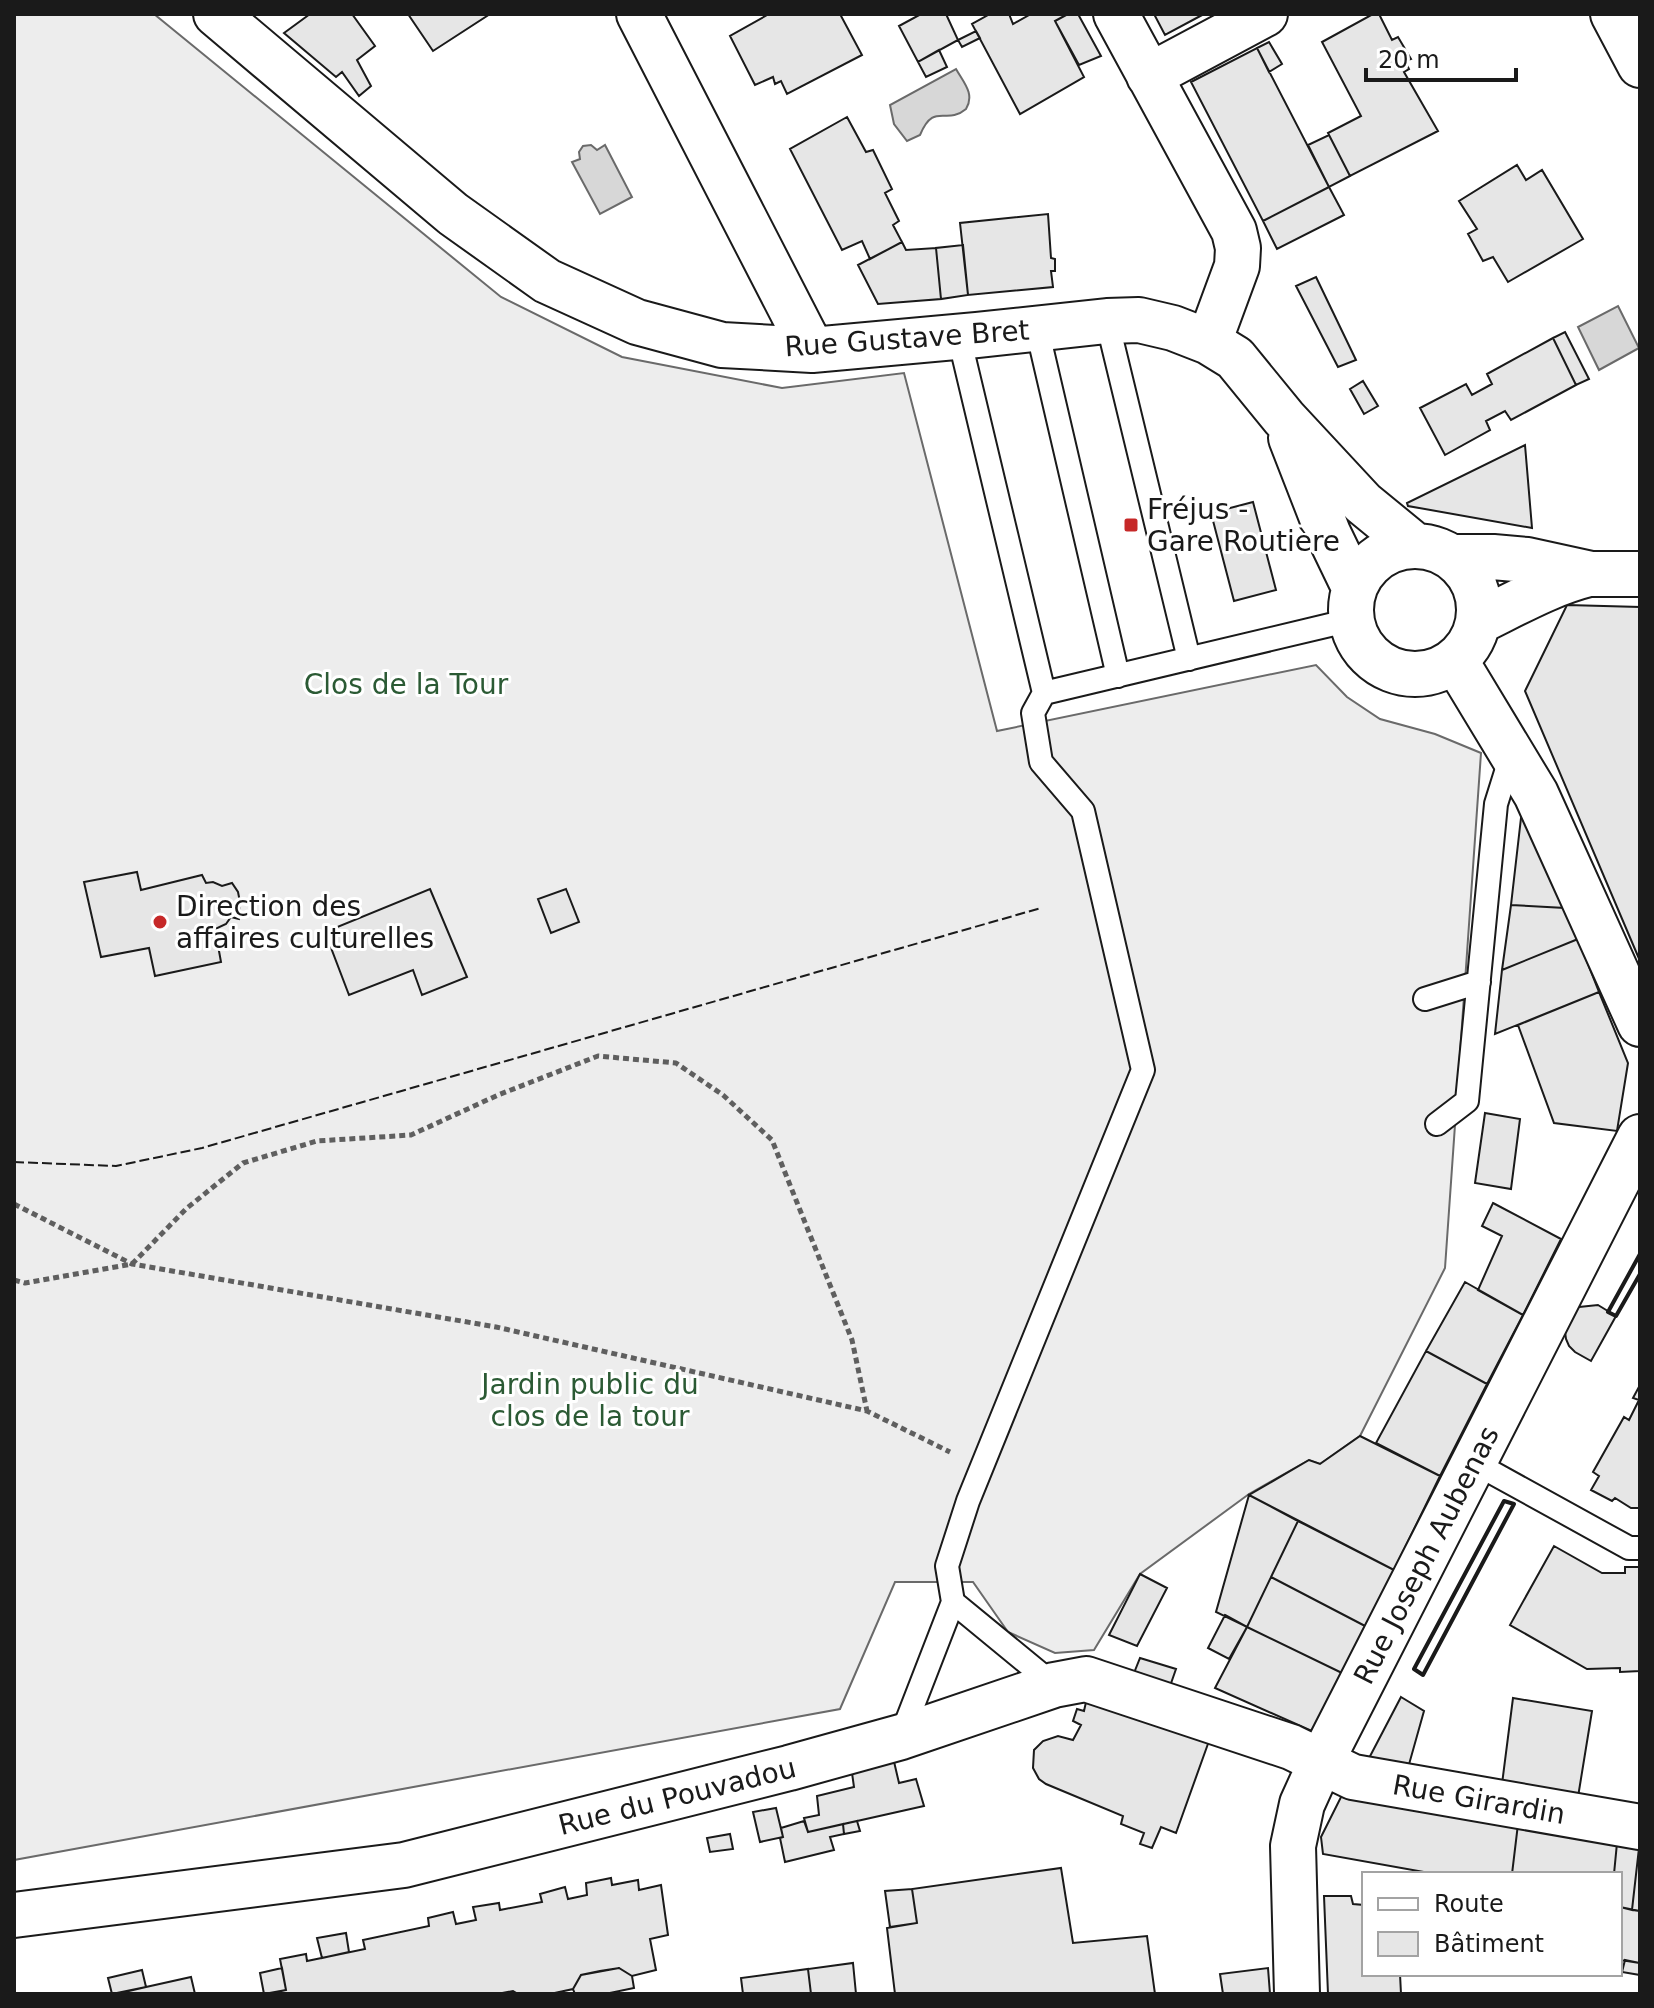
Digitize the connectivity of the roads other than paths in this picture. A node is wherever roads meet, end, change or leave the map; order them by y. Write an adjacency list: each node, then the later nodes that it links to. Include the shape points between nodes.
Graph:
1 (216, 14): 12 (street, Rue Gustave Bret, via 453,214 547,281 637,322 722,345)
2 (639, 14): 12 (street)
3 (1116, 14): 7 (street)
4 (1265, 14): 7 (street)
5 (1613, 14): 6 (street)
6 (1640, 65)
7 (1149, 76): 11 (street, via 1234,231 1238,248 1237,266)
8 (1107, 321): 9 (street, Rue Gustave Bret); 11 (street, Rue Gustave Bret, via 1139,320); 19 (lane)
9 (1037, 329): 10 (street, Rue Gustave Bret); 21 (lane)
10 (959, 337): 12 (street, Rue Gustave Bret); 22 (lane)
11 (1209, 342): 13 (street, Rue Gustave Bret, via 1235,358)
12 (812, 350)
13 (1284, 418): 14 (street, Rue Gustave Bret, via 1363,503); 17 (street, Rue Gustave Bret)
14 (1433, 551): 15 (street, via 1527,560); 17 (street, via 1394,549 1374,560 1363,572); 18 (street, via 1472,579)
15 (1591, 574): 16 (street); 18 (street, via 1537,592)
16 (1640, 574)
17 (1353, 604): 19 (lane); 20 (street, via 1357,639 1383,666 1420,675)
18 (1478, 622): 20 (street, via 1470,643)
19 (1189, 659): 21 (lane)
20 (1455, 660): 23 (street)
21 (1118, 676): 22 (lane)
22 (1039, 703): 31 (lane, via 1041,762 1083,811 1143,1070 968,1501 947,1566)
23 (1512, 755): 24 (lane, via 1496,804); 26 (street, via 1536,794)
24 (1479, 982): 25 (lane); 27 (lane, via 1467,1101)
25 (1425, 999)
26 (1640, 1024)
27 (1437, 1124)
28 (1640, 1137): 29 (street, Rue Joseph Aubenas)
29 (1473, 1462): 30 (lane, via 1629,1548); 34 (street, Rue Joseph Aubenas)
30 (1640, 1548)
31 (953, 1602): 32 (lane); 33 (lane)
32 (1054, 1685): 33 (street, Rue du Pouvadou); 34 (street, Rue du Pouvadou, via 1086,1679 1291,1747)
33 (901, 1737): 36 (street, Rue du Pouvadou, via 404,1865)
34 (1321, 1762): 35 (street, Rue Girardin, via 1353,1777); 37 (street, Rue Joseph Aubenas, via 1302,1804 1293,1846)
35 (1640, 1827)
36 (14, 1915)
37 (1297, 1994)

